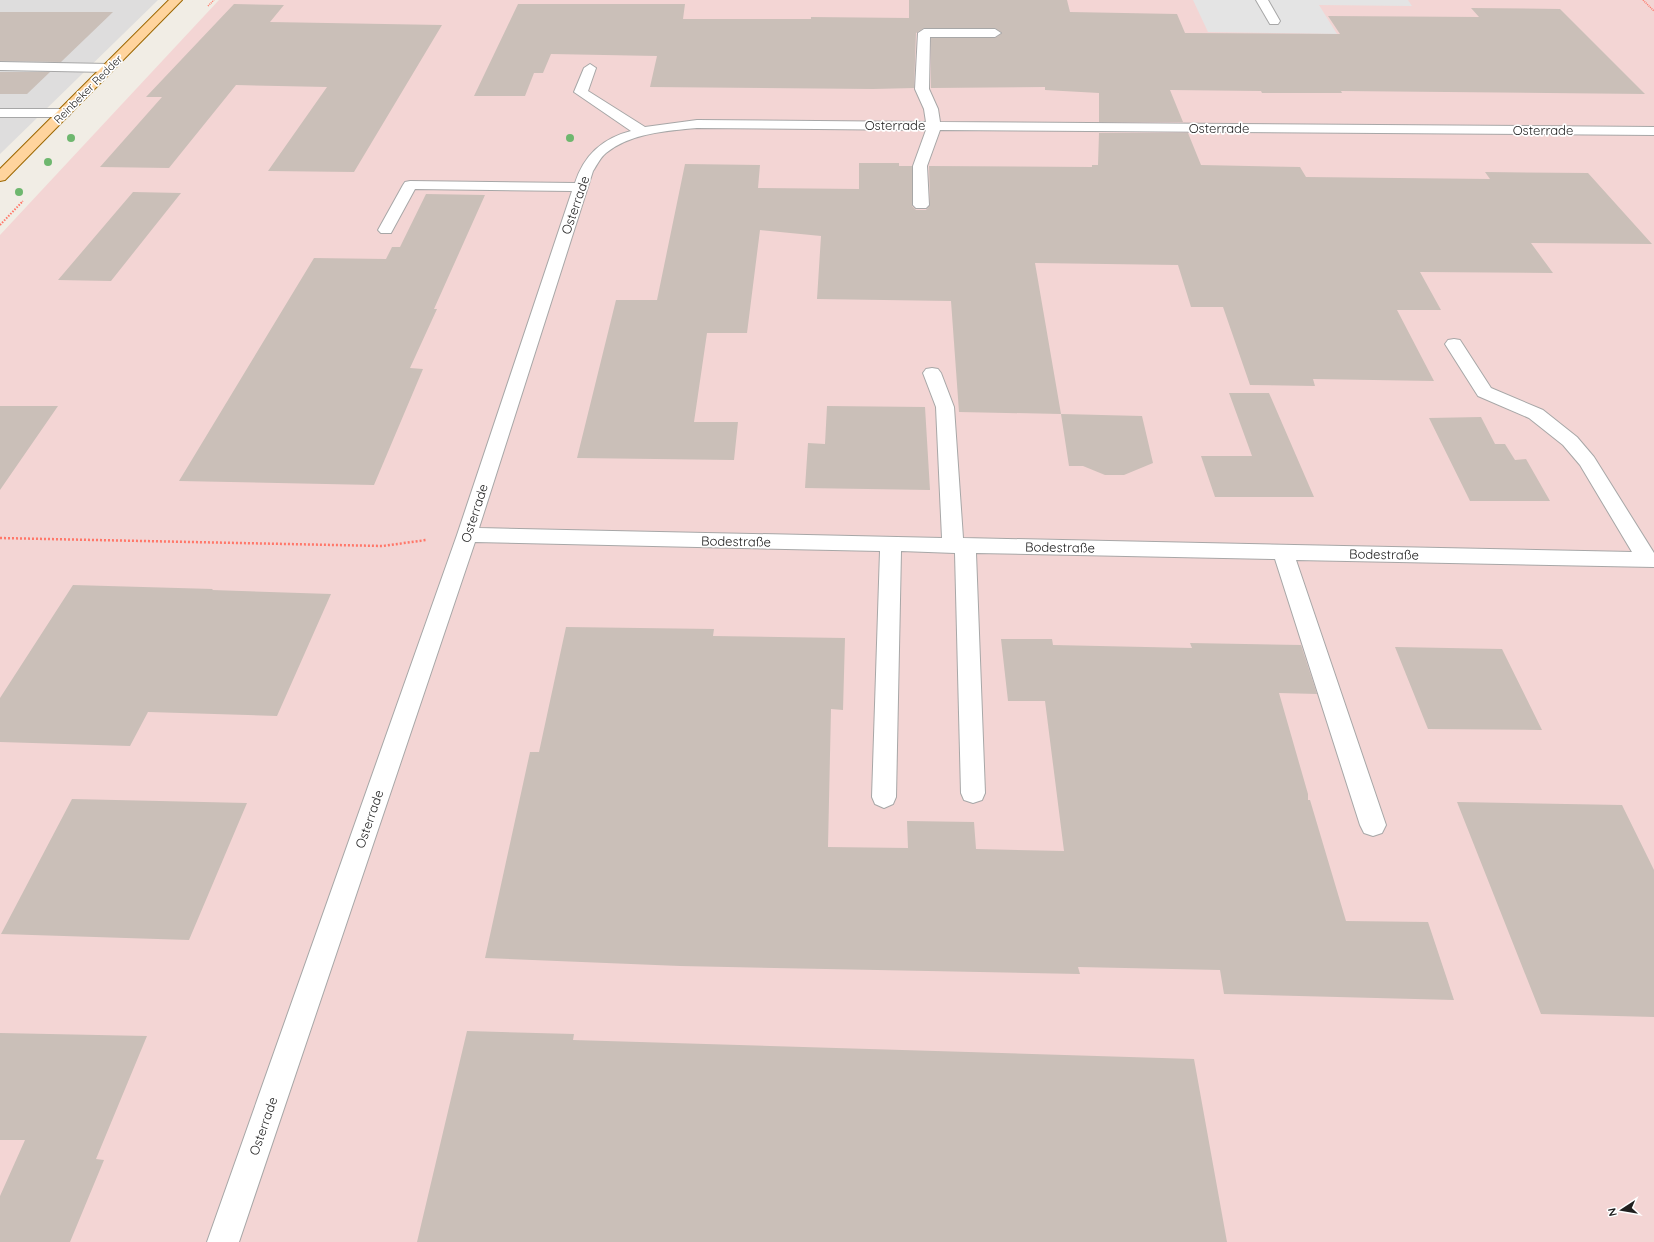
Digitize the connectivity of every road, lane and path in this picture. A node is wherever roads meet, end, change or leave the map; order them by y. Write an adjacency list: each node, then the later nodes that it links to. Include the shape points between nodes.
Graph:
1 (176, 0): 8 (main road, Reinbeker Redder)
2 (1262, 0): 5 (street)
3 (1643, 0): 4 (path)
4 (1654, 11)
5 (1274, 21)
6 (995, 33): 12 (street, via 924,33 922,89 931,109)
7 (0, 66): 8 (street)
8 (109, 68): 11 (main road, Reinbeker Redder)
9 (590, 68): 14 (street, via 581,92)
10 (0, 113): 11 (street)
11 (64, 113): 15 (main road, Reinbeker Redder)
12 (934, 126): 13 (street, Osterrade); 14 (street, Osterrade, via 697,124 662,127); 17 (street, via 920,166)
13 (1654, 131)
14 (643, 132): 16 (street, Osterrade, via 627,136 600,151 586,171)
15 (0, 177)
16 (580, 187): 18 (street, via 410,185); 21 (street, Osterrade)
17 (921, 205)
18 (386, 230)
19 (1454, 344): 26 (street, via 1484,392 1536,414 1570,441 1587,461)
20 (932, 373): 24 (street, via 945,407)
21 (466, 535): 22 (path, via 383,546); 23 (street, Bodestraße); 30 (street, Osterrade)
22 (0, 538)
23 (891, 544): 24 (street, Bodestraße); 28 (street)
24 (959, 545): 25 (street, Bodestraße); 27 (street)
25 (1284, 552): 26 (street, Bodestraße); 29 (street)
26 (1650, 560)
27 (973, 793)
28 (884, 797)
29 (1373, 825)
30 (223, 1242)

